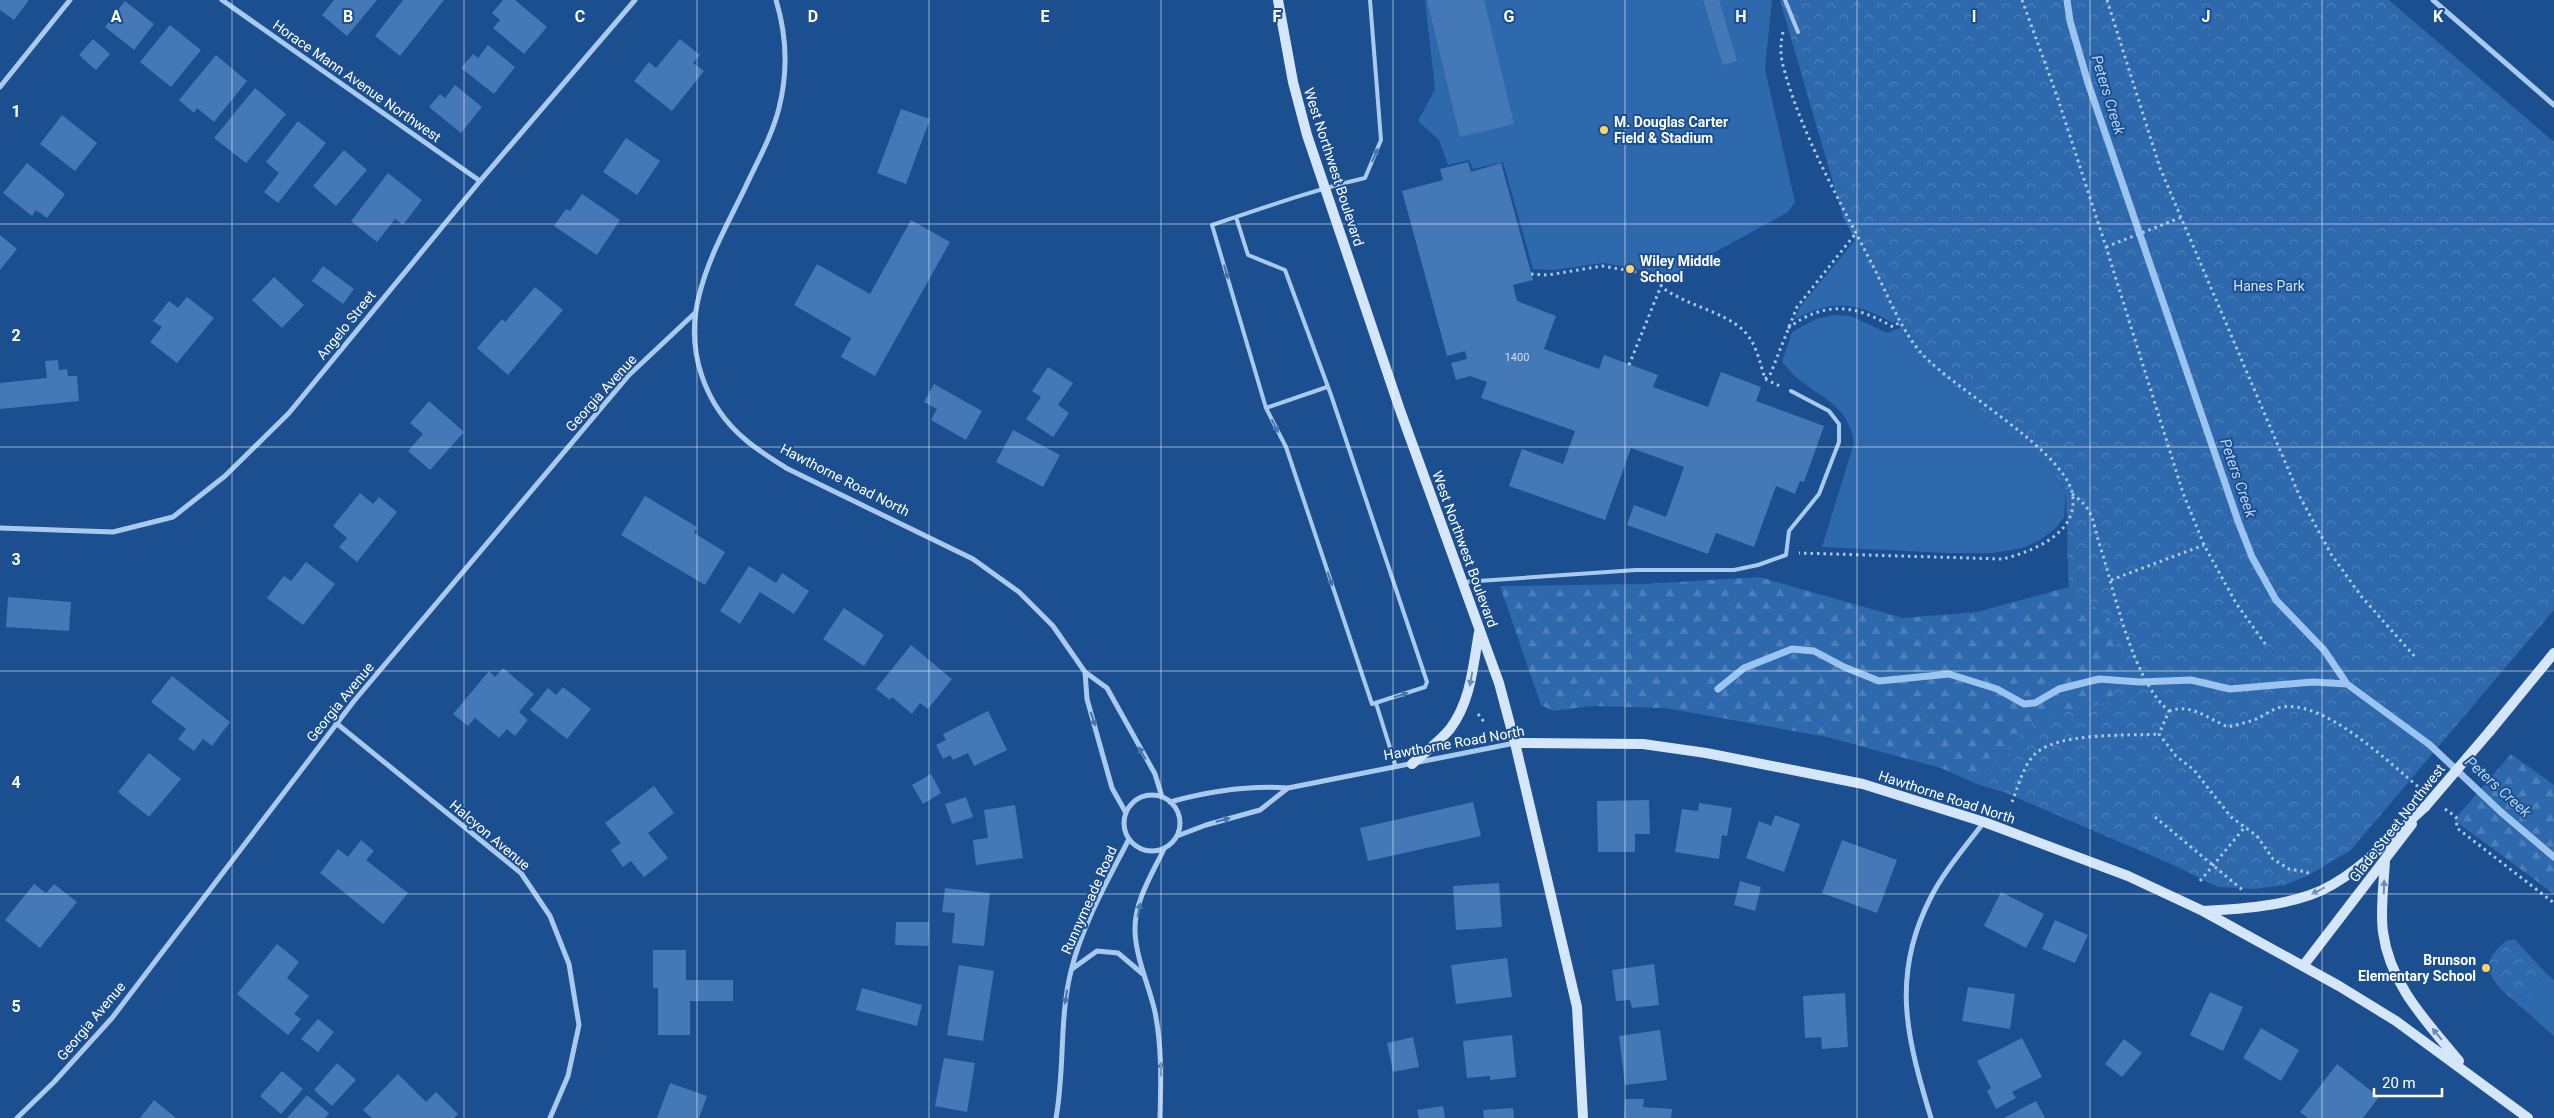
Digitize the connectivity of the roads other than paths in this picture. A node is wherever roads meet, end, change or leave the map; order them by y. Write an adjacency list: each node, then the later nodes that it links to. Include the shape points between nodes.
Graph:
1 (70, 0): 10 (street)
2 (222, 0): 12 (street, Horace Mann Avenue Northwest)
3 (635, 0): 12 (street, Angelo Street)
4 (776, 0): 15 (street, Hawthorne Road North, via 785,42 778,110 706,273)
5 (1278, 0): 13 (main road, West Northwest Boulevard, via 1293,82)
6 (1370, 0): 13 (lane, one-way to 6, via 1365,178 1381,140)
7 (1785, 0): 9 (lane)
8 (2433, 0): 11 (street)
9 (1798, 32)
10 (0, 87)
11 (2554, 105)
12 (480, 181): 19 (street, Angelo Street, via 288,413 225,476 173,517 113,532)
13 (1324, 188): 14 (lane); 20 (main road, West Northwest Boulevard)
14 (1236, 217): 16 (lane, via 1248,255 1285,270); 18 (lane, one-way to 18, via 1212,225)
15 (695, 313): 23 (street, Hawthorne Road North, via 694,348 705,386 720,412 746,440 788,469 973,560 997,575 1053,626); 25 (street, Georgia Avenue, via 629,375)
16 (1327, 387): 18 (lane); 24 (lane, one-way to 16, via 1425,687 1427,682)
17 (1791, 392): 20 (lane, via 1829,411 1839,424 1839,442 1819,494 1789,530 1786,555 1734,570 1636,570)
18 (1266, 408): 24 (lane, one-way to 24, via 1286,447 1372,704)
19 (0, 528)
20 (1462, 582): 21 (main road, West Northwest Boulevard)
21 (1480, 631): 26 (main road, West Northwest Boulevard); 27 (main road, one-way to 27, via 1470,687 1462,710 1449,729)
22 (2554, 653): 32 (main road, Glade Street Northwest, bridge)
23 (1085, 672): 30 (street, Hawthorne Road North, one-way to 23, via 1155,774 1107,688); 33 (street, one-way to 33, via 1087,699 1112,788)
24 (1376, 703): 28 (lane)
25 (336, 723): 44 (street, Georgia Avenue, via 112,1018); 45 (street, Halcyon Avenue, via 521,873 550,916 569,964 579,1025 568,1076)
26 (1515, 743): 27 (street, Hawthorne Road North); 34 (main road, Hawthorne Road North, via 1643,744 1706,753 1863,784); 48 (main road, West Northwest Boulevard, via 1576,1007)
27 (1412, 764): 28 (street, Hawthorne Road North)
28 (1396, 767): 29 (street, Hawthorne Road North)
29 (1288, 788): 31 (street, Hawthorne Road North, via 1253,786 1193,795); 35 (street, Hawthorne Road North, one-way to 29, via 1206,824 1260,810)
30 (1162, 797): 31 (street); 33 (street, via 1154,795 1137,800)
31 (1170, 802): 35 (street, via 1180,818)
32 (2425, 807): 38 (main road, Glade Street Northwest); 39 (main road, one-way to 39, via 2345,877 2311,895 2272,905)
33 (1126, 813): 36 (street, via 1125,831)
34 (1984, 822): 39 (main road, Hawthorne Road North, via 2128,876); 49 (street, via 1931,896 1913,938 1905,981 1912,1053)
35 (1177, 836): 37 (street)
36 (1129, 838): 37 (street, via 1140,849); 41 (street, Runnymeade Road, via 1099,899)
37 (1164, 849): 42 (street, one-way to 37, via 1135,930 1141,899)
38 (2385, 860): 40 (main road, Glade Street Northwest); 43 (main road, one-way to 38, via 2408,1000 2389,959 2383,931)
39 (2203, 910): 40 (main road, Hawthorne Road North)
40 (2303, 966): 43 (main road, Hawthorne Road North, via 2396,1021)
41 (1071, 970): 42 (street, Runnymeade Road, via 1097,951 1118,953); 46 (street, Runnymeade Road, one-way to 46, via 1061,1032)
42 (1144, 975): 47 (street, one-way to 42, via 1162,1061 1155,1012)
43 (2468, 1072): 50 (main road, Hawthorne Road North)
44 (17, 1118)
45 (550, 1118)
46 (1056, 1118)
47 (1160, 1118)
48 (1583, 1118)
49 (1931, 1118)
50 (2528, 1118)

